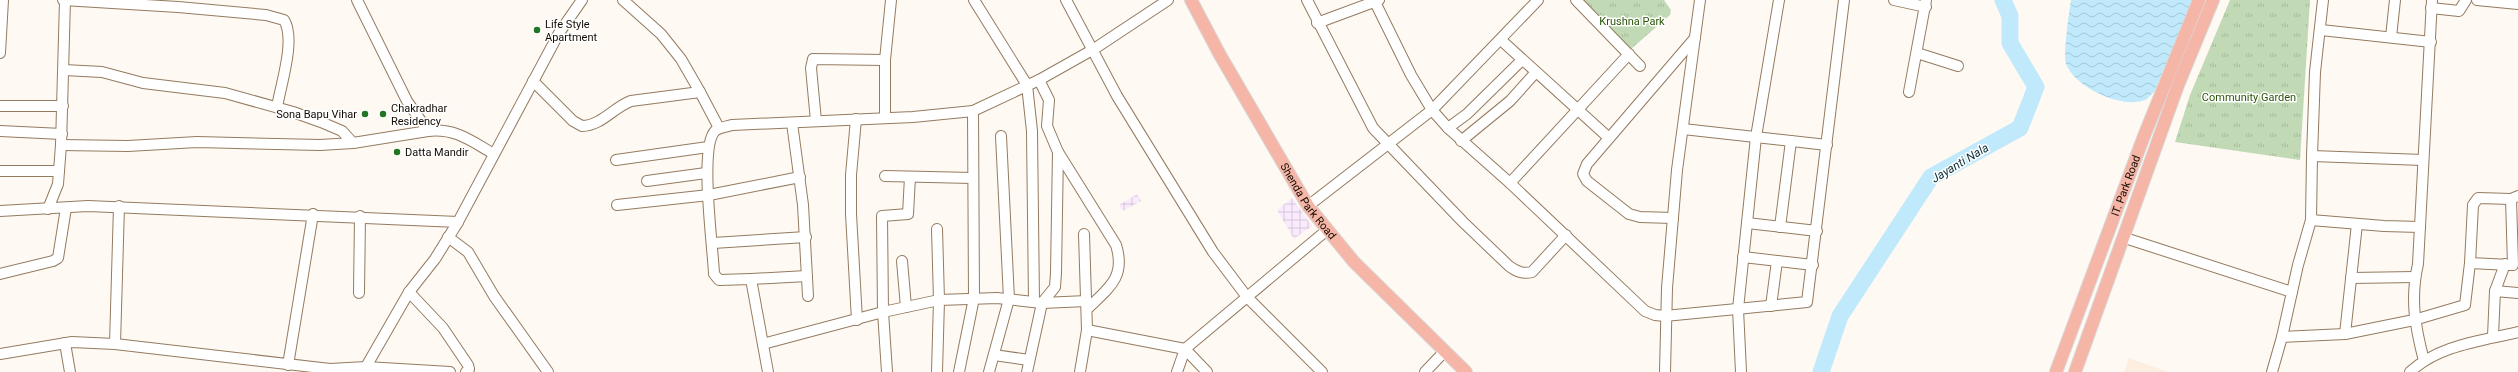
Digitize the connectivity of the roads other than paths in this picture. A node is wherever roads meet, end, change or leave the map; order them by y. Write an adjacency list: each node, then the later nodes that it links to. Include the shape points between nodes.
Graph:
1 (3, 0): 36 (street)
2 (64, 0): 25 (street); 43 (street)
3 (357, 0): 64 (street, via 407,101)
4 (582, 0): 46 (street, via 559,33)
5 (623, 0): 48 (street, via 661,34 681,59)
6 (890, 0): 39 (street)
7 (974, 0): 47 (street)
8 (1066, 0): 35 (street)
9 (1168, 0): 35 (street)
10 (1191, 0): 94 (main road, Shenda Park Road)
11 (1307, 0): 29 (street)
12 (1376, 0): 29 (street); 53 (street, via 1411,75)
13 (1538, 0): 33 (street)
14 (1576, 0): 38 (street)
15 (1700, 0): 32 (street)
16 (1779, 0): 67 (street)
17 (1844, 0): 74 (street)
18 (1894, 0): 26 (street)
19 (2199, 0): 180 (main road, IT. Park Road, via 2144,136)
20 (2213, 0): 114 (main road, IT. Park Road, via 2178,85)
21 (2323, 0): 30 (street)
22 (2395, 0): 31 (street)
23 (2466, 0): 27 (street, via 2459,11)
24 (2477, 0): 28 (street)
25 (179, 4): 52 (street, via 266,15 284,20 288,27 289,39)
26 (1926, 4): 37 (street)
27 (2432, 4): 34 (street)
28 (2518, 4)
29 (1317, 22): 72 (street, via 1363,112)
30 (2321, 30): 31 (street); 78 (street, via 2315,72)
31 (2392, 37): 34 (street)
32 (1695, 38): 62 (street); 68 (street)
33 (1501, 40): 40 (street); 53 (street)
34 (2431, 42): 80 (street)
35 (1094, 49): 45 (street); 133 (street, via 1117,96 1213,252)
36 (0, 53)
37 (1917, 53): 42 (street); 49 (street)
38 (1629, 54): 41 (street); 55 (street)
39 (885, 60): 56 (street); 58 (street, via 813,59 811,68)
40 (1522, 60): 44 (street); 61 (street, via 1467,114)
41 (1640, 66)
42 (1958, 66)
43 (64, 70): 51 (street); 52 (street, via 102,72 150,84 225,93)
44 (1536, 72): 55 (street); 69 (street, via 1510,101)
45 (1039, 80): 47 (street); 76 (street, via 1049,100 1047,126)
46 (534, 81): 48 (street, via 573,121 582,126 598,122 622,104 631,101); 77 (street)
47 (1027, 85): 54 (street); 137 (street, via 1032,131)
48 (700, 92): 60 (street)
49 (1909, 92)
50 (0, 106): 51 (street)
51 (63, 106): 65 (street)
52 (277, 107): 71 (street, via 342,131)
53 (1432, 110): 61 (street); 72 (street)
54 (973, 111): 56 (street); 87 (street)
55 (1579, 111): 68 (street); 89 (street)
56 (885, 118): 57 (street)
57 (856, 119): 58 (street); 144 (street, via 851,175 851,214)
58 (816, 121): 59 (street)
59 (792, 123): 60 (street); 85 (street)
60 (719, 128): 75 (street, via 714,132)
61 (1448, 128): 69 (street)
62 (1683, 129): 67 (street); 100 (street)
63 (0, 131): 65 (street)
64 (428, 131): 71 (street); 77 (street, via 444,129 454,132)
65 (62, 134): 73 (street)
66 (1001, 136): 135 (street)
67 (1756, 137): 70 (street); 103 (street)
68 (1609, 138): 100 (street, via 1587,164 1583,174 1587,181 1629,214)
69 (1462, 141): 89 (street)
70 (1791, 141): 74 (street); 105 (street)
71 (353, 143): 73 (street, via 320,145 197,142 128,146)
72 (1386, 144): 94 (street); 111 (street, via 1516,271 1525,274 1532,272)
73 (62, 145): 82 (street)
74 (1827, 145): 109 (street)
75 (708, 147): 79 (street); 83 (street)
76 (1058, 152): 137 (street, via 1056,281 1055,286); 138 (street, via 1116,245 1121,260 1120,270 1114,282)
77 (494, 154): 102 (street)
78 (2312, 156): 80 (street); 101 (street)
79 (616, 160)
80 (2423, 160): 106 (street)
81 (0, 171): 82 (street)
82 (59, 171): 96 (street, via 58,184)
83 (706, 173): 88 (street); 90 (street)
84 (885, 176): 86 (street)
85 (800, 177): 90 (street); 113 (street)
86 (910, 177): 87 (street); 142 (street, via 908,214 882,216)
87 (973, 178): 134 (street)
88 (647, 181)
89 (1510, 183): 111 (street)
90 (709, 195): 92 (street); 115 (street)
91 (2514, 198): 119 (street, via 2484,198 2472,205); 121 (street)
92 (617, 205)
93 (119, 206): 95 (street); 98 (street); 152 (street)
94 (1308, 206): 108 (main road, Shenda Park Road)
95 (66, 208): 96 (street); 122 (street, via 58,258)
96 (48, 209): 97 (street)
97 (0, 211)
98 (313, 214): 99 (street); 160 (street)
99 (360, 216): 102 (street); 130 (street)
100 (1673, 218): 143 (street)
101 (2311, 220): 104 (street); 129 (street)
102 (458, 222): 112 (street)
103 (1747, 223): 105 (street); 116 (street)
104 (2357, 224): 106 (street); 125 (street)
105 (1780, 227): 109 (street)
106 (2420, 227): 124 (street)
107 (936, 229): 136 (street)
108 (1327, 230): 133 (street); 155 (main road, Shenda Park Road, via 1354,262)
109 (1817, 231): 120 (street)
110 (1084, 234): 138 (street)
111 (1566, 235): 143 (street, via 1645,311)
112 (448, 237): 128 (street); 166 (street, via 468,252 494,296)
113 (806, 237): 115 (street); 123 (street)
114 (2125, 238): 129 (street); 181 (main road, IT. Park Road)
115 (713, 243): 126 (street, via 716,278)
116 (1743, 257): 118 (street); 141 (street)
117 (902, 261): 140 (street)
118 (1777, 261): 120 (street); 139 (street)
119 (2470, 263): 121 (street); 145 (street, via 2465,305)
120 (1813, 265): 139 (street, via 1807,302)
121 (2512, 265): 127 (street)
122 (0, 274)
123 (807, 276): 126 (street); 132 (street)
124 (2415, 277): 125 (street); 145 (street)
125 (2350, 278): 148 (street)
126 (751, 279): 153 (street)
127 (2495, 291): 131 (street); 149 (street)
128 (409, 292): 161 (street); 165 (street, via 443,328 468,365 469,369)
129 (2292, 292): 150 (street)
130 (359, 293)
131 (2518, 293)
132 (808, 296)
133 (1247, 297): 154 (street); 175 (street)
134 (974, 298): 135 (street); 136 (street); 169 (street)
135 (1009, 299): 137 (street); 157 (street)
136 (939, 300): 140 (street); 168 (street)
137 (1038, 302): 138 (street); 158 (street)
138 (1087, 305): 146 (street)
139 (1771, 306): 141 (street)
140 (906, 307): 142 (street)
141 (1738, 309): 143 (street); 179 (street)
142 (883, 312): 144 (street); 162 (street)
143 (1665, 316): 178 (street)
144 (857, 320): 153 (street)
145 (2414, 320): 148 (street); 159 (street)
146 (1087, 330): 154 (street); 172 (street)
147 (2518, 332): 149 (street)
148 (2345, 334): 150 (street)
149 (2493, 336): 159 (street)
150 (2282, 338): 182 (street)
151 (65, 343): 152 (street); 156 (street); 163 (street)
152 (115, 344): 160 (street)
153 (763, 344): 167 (street)
154 (1185, 349): 173 (street); 174 (street)
155 (1445, 351): 176 (street); 177 (main road, Shenda Park Road)
156 (0, 354)
157 (994, 355): 158 (street); 170 (street)
158 (1029, 360): 171 (street)
159 (2424, 361): 183 (street)
160 (288, 365): 161 (street)
161 (364, 370): 164 (street)
162 (885, 371)
163 (70, 372)
164 (450, 372)
165 (466, 372)
166 (548, 372)
167 (768, 372)
168 (937, 372)
169 (960, 372)
170 (989, 372)
171 (1027, 372)
172 (1080, 372)
173 (1177, 372)
174 (1207, 372)
175 (1322, 372)
176 (1425, 372)
177 (1466, 372)
178 (1665, 372)
179 (1741, 372)
180 (2056, 372)
181 (2075, 372)
182 (2272, 372)
183 (2410, 372)

